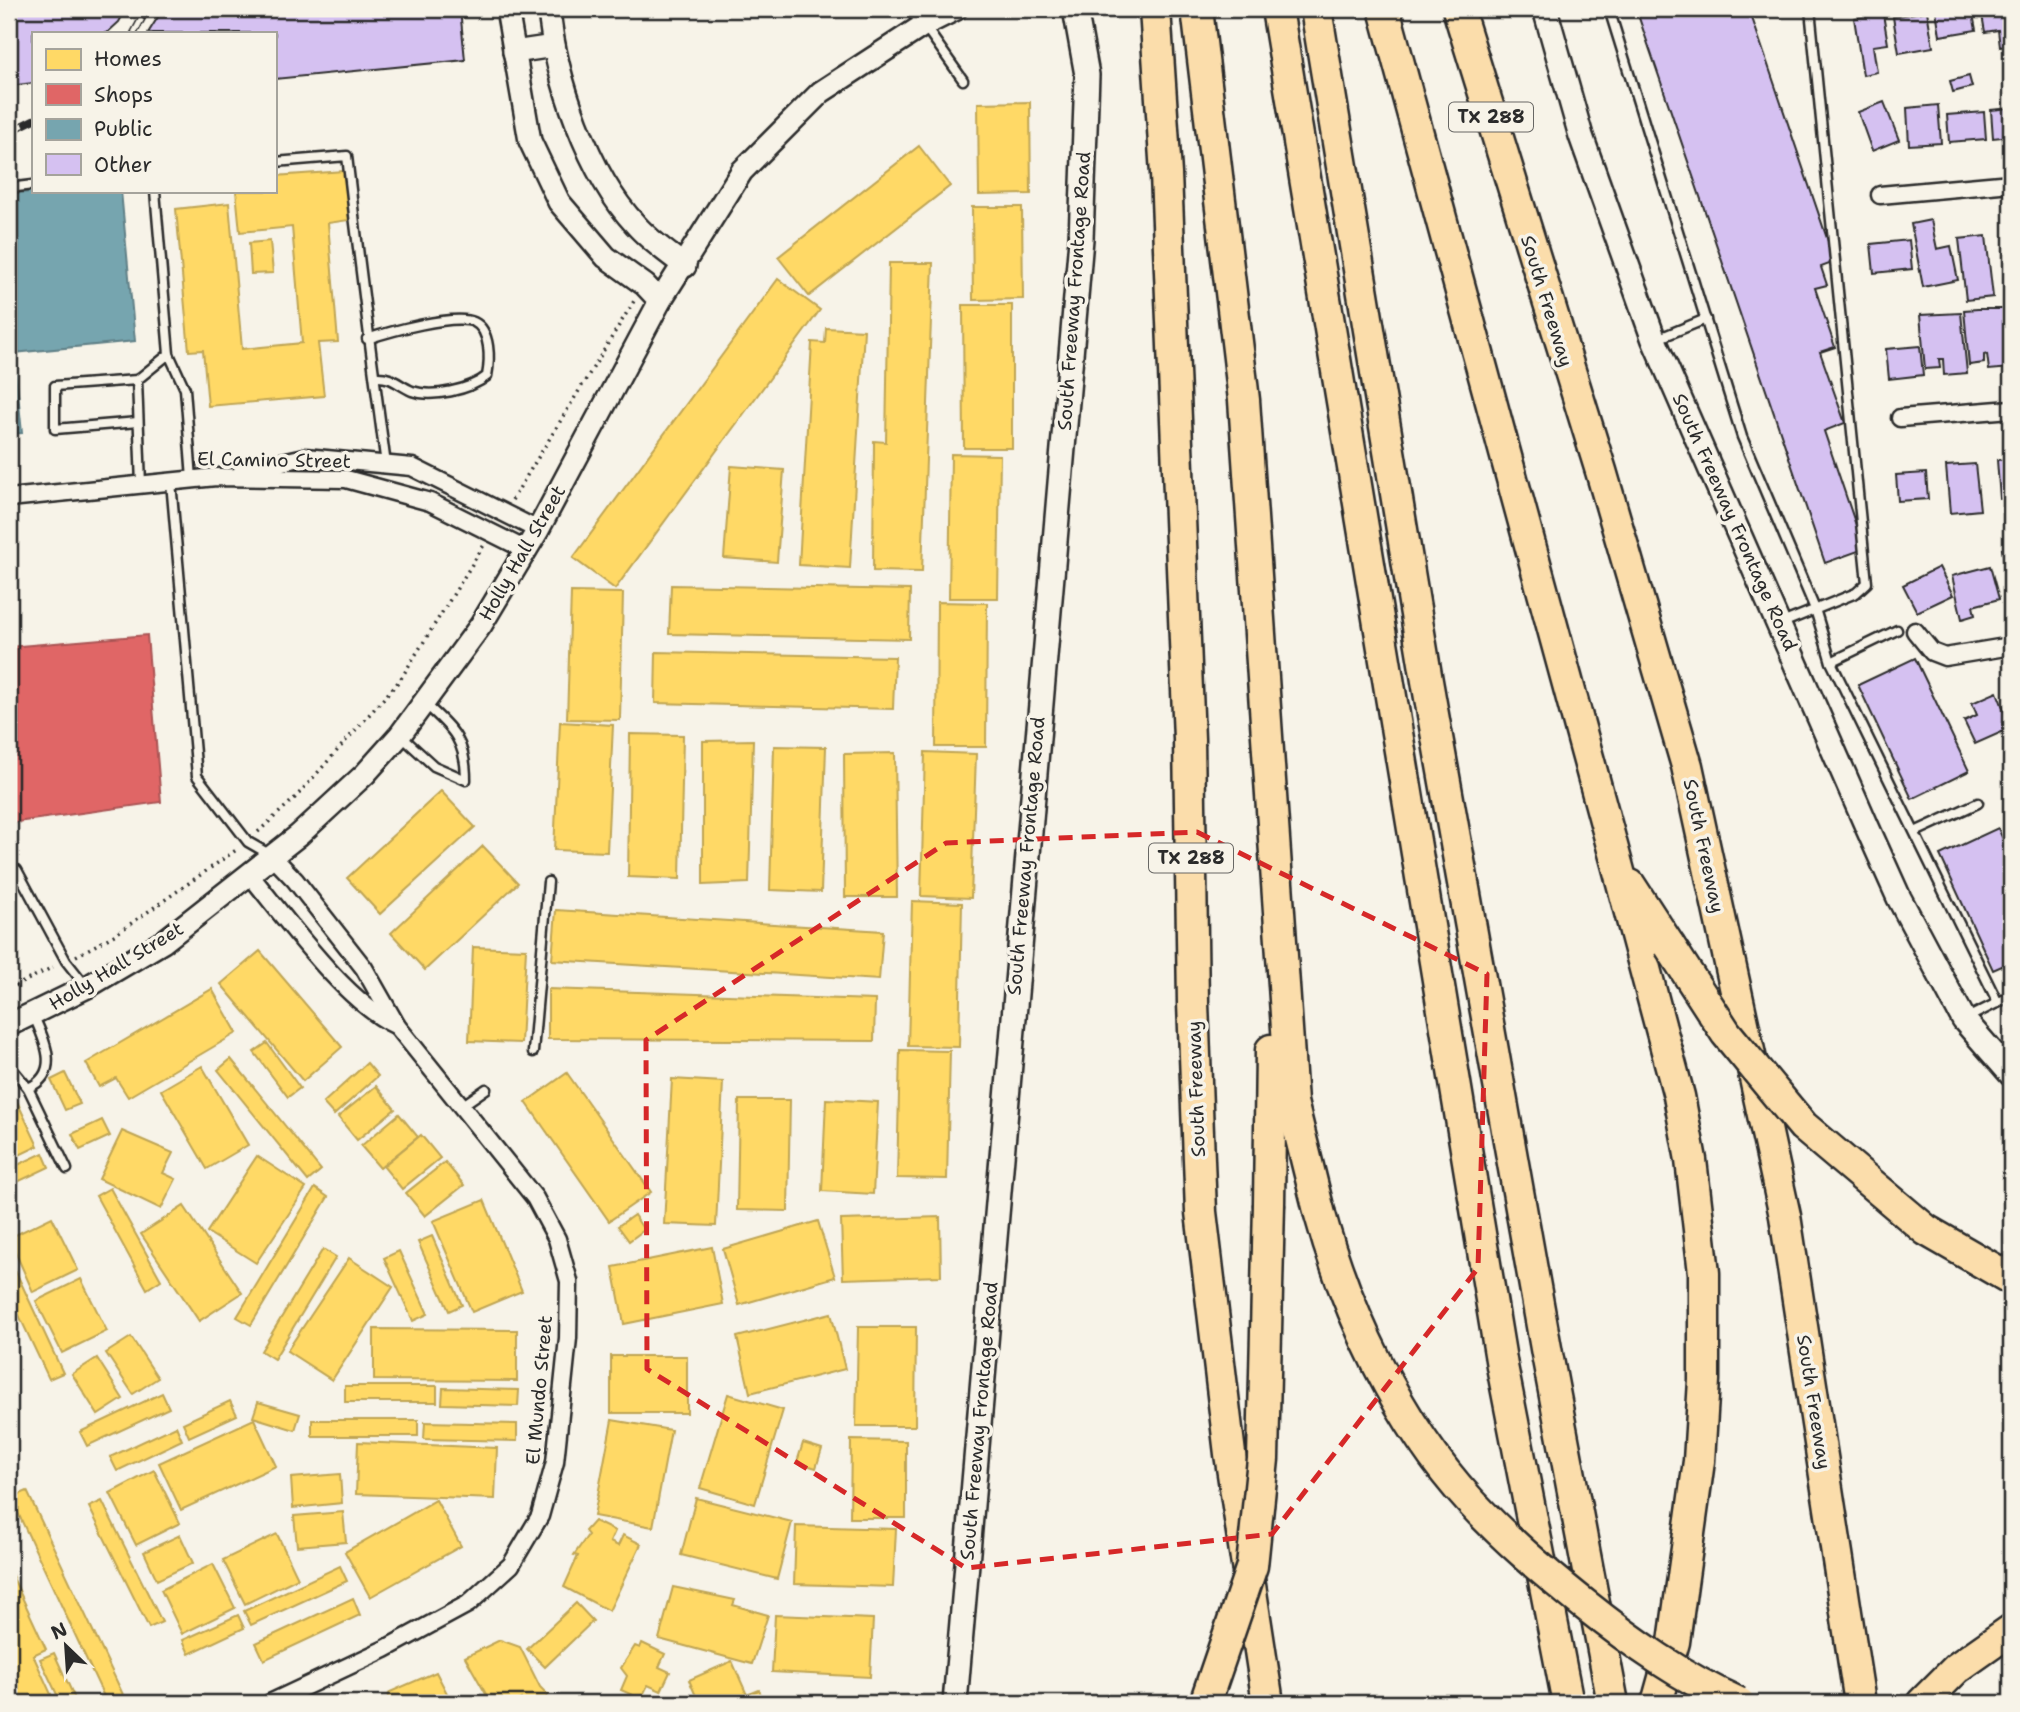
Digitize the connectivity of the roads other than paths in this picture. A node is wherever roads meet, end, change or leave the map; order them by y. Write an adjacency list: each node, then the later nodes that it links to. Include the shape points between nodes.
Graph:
1 (507, 9): 18 (street)
2 (549, 9): 17 (street)
3 (908, 9): 16 (lane)
4 (956, 9): 16 (street, Holly Hall Street)
5 (1075, 9): 79 (main road, South Freeway Frontage Road, via 1087,75 1081,239)
6 (1155, 9): 81 (highway, South Freeway / TX 288, via 1189,739 1202,1212 1230,1454)
7 (1197, 9): 57 (highway, via 1244,400)
8 (1277, 9): 82 (highway, via 1502,1366)
9 (1316, 9): 83 (highway, via 1427,681)
10 (1384, 9): 21 (highway)
11 (1398, 9): 21 (highway)
12 (1458, 9): 86 (highway, South Freeway / TX 288, via 1687,766 1784,1216)
13 (1545, 9): 31 (main road, South Freeway Frontage Road, via 1581,136)
14 (1609, 9): 29 (lane)
15 (1811, 9): 46 (lane, via 1867,583 1856,593)
16 (924, 25): 19 (lane); 27 (street, Holly Hall Street, via 821,92 743,171)
17 (554, 46): 18 (street); 27 (street, via 580,129 601,176 635,225)
18 (514, 51): 28 (street, via 530,141 559,202 606,257)
19 (963, 80)
20 (276, 162): 30 (lane, via 347,156)
21 (1433, 181): 58 (highway)
22 (2011, 183): 26 (street)
23 (32, 186): 24 (lane)
24 (9, 188)
25 (155, 192): 32 (lane)
26 (1880, 195)
27 (685, 266): 28 (street, Holly Hall Street)
28 (660, 301): 44 (street, Holly Hall Street)
29 (1706, 319): 31 (lane); 46 (lane, via 1742,437)
30 (367, 338): 33 (lane); 33 (lane, via 457,320 476,323 484,330 487,376 471,386 421,393 387,376)
31 (1654, 340): 47 (main road, South Freeway Frontage Road)
32 (169, 354): 34 (lane); 40 (lane, via 185,389)
33 (376, 377): 38 (lane)
34 (137, 380): 37 (lane); 37 (lane, via 55,386 55,429)
35 (2011, 409): 36 (street)
36 (1900, 418)
37 (138, 422): 42 (lane)
38 (386, 465): 39 (street, via 305,457); 44 (street, via 412,467)
39 (216, 477): 40 (street, El Camino Street); 45 (street, El Camino Street, via 346,479 430,502)
40 (192, 480): 41 (street, El Camino Street)
41 (171, 482): 42 (street, El Camino Street); 56 (lane, via 197,776 248,842)
42 (141, 485): 43 (street, El Camino Street)
43 (9, 498)
44 (538, 530): 45 (street, Holly Hall Street)
45 (526, 550): 52 (street, Holly Hall Street, via 481,625)
46 (1815, 610): 47 (lane); 51 (lane)
47 (1780, 624): 66 (main road, South Freeway Frontage Road, via 1899,898)
48 (1897, 630): 51 (lane)
49 (1915, 631): 50 (street, via 1932,652 1945,657)
50 (2011, 646)
51 (1831, 662): 55 (lane)
52 (424, 703): 53 (street, Holly Hall Street); 53 (lane, via 459,739 466,758 466,780 435,766)
53 (400, 736): 56 (street, Holly Hall Street, via 328,810)
54 (1978, 803): 55 (lane)
55 (1915, 832): 64 (lane)
56 (272, 856): 60 (street, Holly Hall Street); 68 (street, El Mundo Street, via 364,968)
57 (1275, 864): 80 (highway, bridge, via 1263,1459 1252,1566); 85 (highway, bridge, via 1292,1102 1333,1263 1411,1422 1468,1499 1523,1555 1635,1645 1695,1683)
58 (1617, 864): 76 (highway, bridge, via 1726,1033 1803,1126 1926,1230); 84 (highway, via 1679,1096 1691,1160 1705,1315 1699,1461 1674,1642)
59 (9, 870): 62 (lane, via 17,870 66,961)
60 (250, 875): 62 (street, Holly Hall Street, via 163,943); 68 (street, El Mundo Street, via 334,973 376,1016)
61 (548, 882): 69 (lane)
62 (87, 987): 65 (street, Holly Hall Street)
63 (2011, 996): 64 (lane)
64 (1998, 1003): 66 (lane)
65 (32, 1014): 67 (street, Holly Hall Street); 72 (lane, via 49,1062 43,1076)
66 (1964, 1020): 71 (main road, South Freeway Frontage Road)
67 (9, 1025)
68 (397, 1026): 74 (street, El Mundo Street)
69 (533, 1052)
70 (9, 1065): 72 (lane)
71 (2011, 1074)
72 (28, 1088): 75 (lane)
73 (486, 1089): 74 (lane)
74 (463, 1105): 78 (street, El Mundo Street, via 535,1198 557,1239 569,1281 561,1422 550,1486 540,1516 511,1565 468,1604)
75 (68, 1169)
76 (2011, 1279)
77 (2011, 1630): 87 (highway, via 1957,1668)
78 (270, 1703)
79 (955, 1703)
80 (1205, 1703)
81 (1268, 1703)
82 (1568, 1703)
83 (1613, 1703)
84 (1657, 1703)
85 (1739, 1703)
86 (1860, 1703)
87 (1922, 1703)

